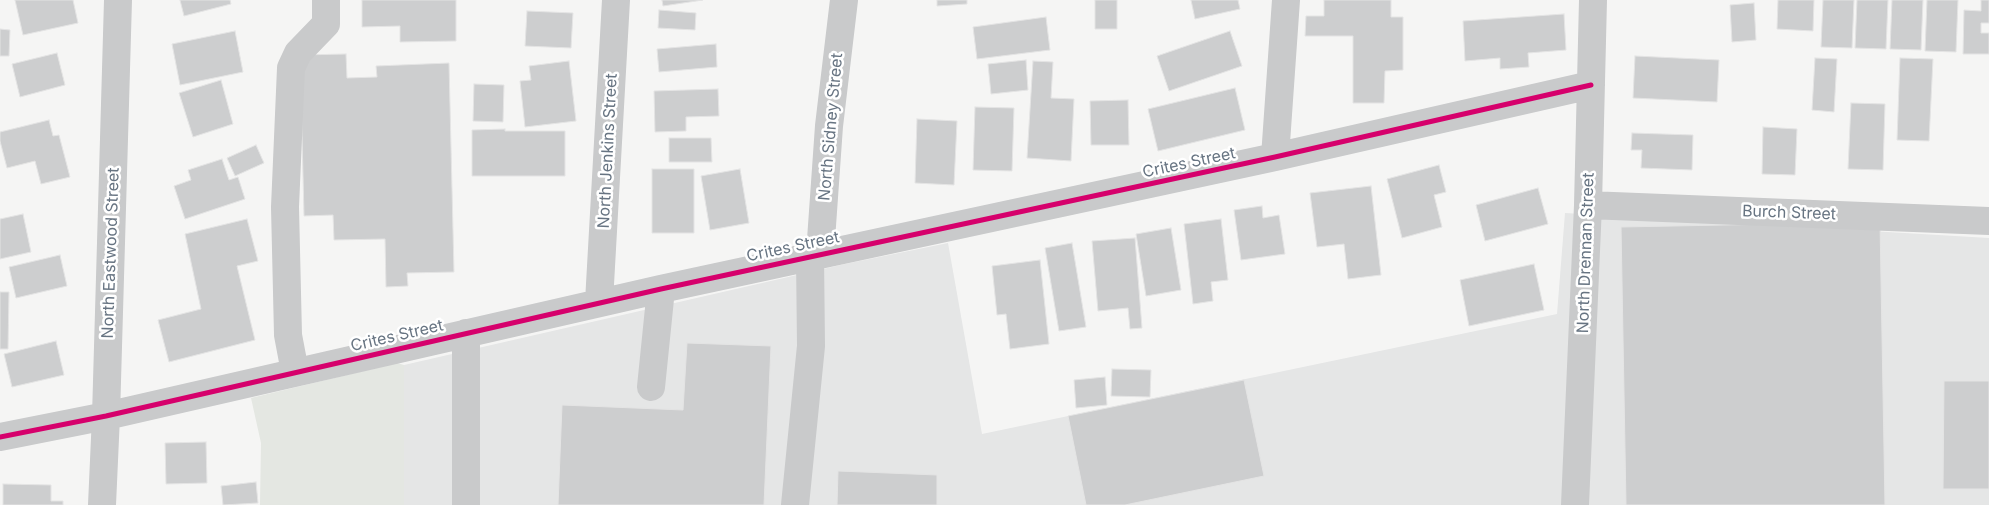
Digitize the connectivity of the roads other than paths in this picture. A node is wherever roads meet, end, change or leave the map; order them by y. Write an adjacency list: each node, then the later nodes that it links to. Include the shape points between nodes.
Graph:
1 (118, 0): 17 (street, North Eastwood Street)
2 (326, 0): 15 (street, via 326,24 298,52 291,68 285,207 288,335)
3 (616, 0): 13 (street, North Jenkins Street)
4 (844, 0): 11 (street, North Sidney Street)
5 (1286, 0): 8 (street)
6 (1593, 0): 7 (street, North Drennan Street)
7 (1591, 84): 8 (street, Crites Street); 9 (street, North Drennan Street)
8 (1275, 157): 11 (street, Crites Street)
9 (1588, 205): 10 (street, Burch Street); 22 (street, North Drennan Street)
10 (1989, 221)
11 (815, 255): 12 (street, Crites Street); 21 (street, North Sidney Street, via 811,346)
12 (661, 289): 13 (street, Crites Street); 16 (street)
13 (599, 302): 14 (street, Crites Street)
14 (466, 333): 15 (street, Crites Street); 20 (street)
15 (295, 372): 17 (street, Crites Street)
16 (651, 387)
17 (106, 416): 18 (street, Crites Street); 19 (street, North Eastwood Street)
18 (0, 437)
19 (102, 505)
20 (466, 505)
21 (795, 505)
22 (1575, 505)

